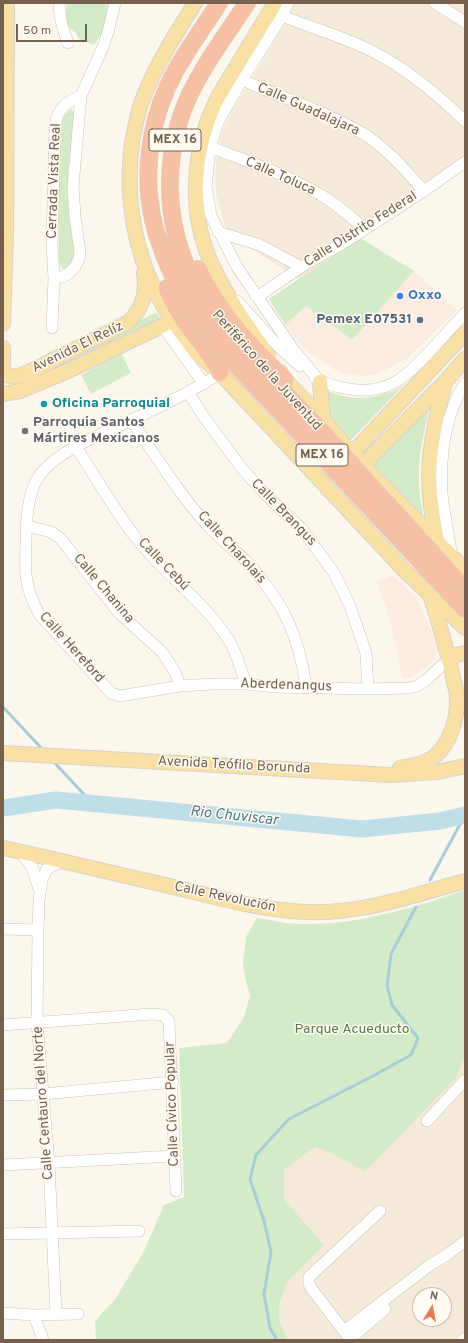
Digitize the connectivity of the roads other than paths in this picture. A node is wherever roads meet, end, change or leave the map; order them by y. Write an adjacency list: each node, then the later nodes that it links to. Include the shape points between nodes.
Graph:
1 (7, 3): 23 (main road)
2 (59, 3): 12 (street)
3 (115, 3): 14 (street, Cerrada Vista Real, via 103,47)
4 (195, 3): 24 (main road, via 170,43 152,80 135,127 130,186 132,217)
5 (220, 3): 20 (highway, Periférico de la Juventud / MEX 16, via 176,70 154,126 148,157 149,191)
6 (247, 3): 19 (highway, Periférico de la Juventud / MEX 16, via 198,77 184,108 175,136 170,167)
7 (275, 3): 27 (main road, via 210,112 199,151 196,174 197,211 207,252)
8 (288, 3): 10 (street)
9 (435, 3): 11 (street)
10 (282, 16): 13 (street); 15 (street, via 360,45 388,61 437,94)
11 (465, 22)
12 (68, 43)
13 (242, 80): 16 (street, via 218,122); 18 (street, Calle Guadalajara, via 340,122 368,137 394,158)
14 (81, 96): 26 (street, Cerrada Vista Real, via 66,103 55,126 52,243); 26 (street, Cerrada Vista Real, via 74,186 79,259 68,274)
15 (465, 121)
16 (210, 148): 21 (street, Calle Toluca, via 299,182 326,198); 22 (street, via 206,187 211,216)
17 (465, 162): 18 (street, Calle Distrito Federal)
18 (424, 191): 21 (street, Calle Distrito Federal)
19 (171, 209): 28 (highway, Periférico de la Juventud / MEX 16, via 187,269); 39 (highway, via 217,304 254,349)
20 (154, 221): 28 (highway, Periférico de la Juventud / MEX 16, via 169,267); 37 (highway, via 151,242 170,296 191,330 212,356)
21 (365, 229): 25 (street, Calle Distrito Federal)
22 (218, 232): 25 (street, via 260,245); 29 (street, via 236,267)
23 (5, 234): 32 (main road)
24 (143, 261): 31 (main road); 38 (main road, Avenida El Relíz, via 143,300 138,312 129,322 29,372)
25 (301, 267): 29 (street, Calle Distrito Federal)
26 (54, 278): 33 (street, Cerrada Vista Real)
27 (223, 286): 39 (main road); 41 (street, via 280,348)
28 (190, 294): 55 (highway, Periférico de la Juventud / MEX 16, bridge); 58 (highway, Periférico de la Juventud / MEX 16, bridge, via 197,318 225,353)
29 (256, 296): 41 (street)
30 (465, 312): 41 (street, via 416,367 397,382 368,390 354,390)
31 (167, 323): 37 (main road); 43 (street); 45 (main road, Avenida El Relíz, via 70,370 20,391)
32 (3, 324)
33 (52, 328)
34 (465, 333): 49 (main road)
35 (3, 348): 38 (main road)
36 (465, 359): 40 (main road)
37 (220, 372): 43 (street, Calle Hereford); 51 (main road)
38 (6, 378)
39 (285, 380): 46 (main road)
40 (446, 381): 50 (main road); 54 (main road, via 432,440 429,465)
41 (320, 382): 46 (main road)
42 (465, 383): 55 (street, via 446,430 442,465 442,494)
43 (204, 384): 44 (street, Calle Hereford)
44 (188, 392): 47 (street, Calle Hereford); 65 (street, Calle Brangus, via 243,470 302,529 334,572 350,606 366,654)
45 (3, 394)
46 (323, 419): 49 (main road)
47 (131, 420): 48 (street, Calle Hereford); 64 (street, Calle Charolais, via 180,492 208,526 247,562 266,584 293,631)
48 (76, 447): 53 (street, Calle Hereford, via 60,456 40,475 32,492); 62 (street, Calle Cebú, via 133,534 218,624 230,643)
49 (352, 454): 50 (main road); 51 (main road)
50 (363, 465): 52 (main road); 54 (main road)
51 (324, 484): 52 (main road)
52 (335, 495): 57 (main road)
53 (27, 526): 63 (street, Calle Chanina, via 51,532 60,538 119,613 162,652 175,672); 66 (street, Calle Hereford, via 26,578 31,600 39,614)
54 (436, 540): 55 (main road)
55 (456, 567): 56 (highway, MEX 16)
56 (465, 588)
57 (430, 596): 59 (main road); 61 (main road)
58 (465, 609)
59 (465, 628)
60 (465, 653): 61 (main road)
61 (449, 659): 65 (street, Aberdenangus, via 417,686); 69 (main road, via 457,695 456,713 453,728 434,757 420,764 396,768)
62 (246, 684): 63 (street, Aberdenangus); 64 (street, Aberdenangus)
63 (180, 686): 66 (street, Aberdenangus, via 123,697)
64 (306, 687): 65 (street, Aberdenangus)
65 (368, 689)
66 (114, 695)
67 (3, 752): 69 (main road, Avenida Teófilo Borunda)
68 (465, 766): 69 (main road, Avenida Teófilo Borunda, via 438,772 391,775)
69 (333, 771)
70 (3, 848): 71 (main road, Calle Revolución)
71 (20, 852): 72 (main road, Calle Revolución); 76 (street, Calle Centauro del Norte, via 32,867)
72 (62, 861): 75 (main road, Calle Revolución, via 228,900 308,912 372,906 411,898); 76 (street, Calle Centauro del Norte, via 44,873)
73 (465, 876): 75 (main road)
74 (465, 881): 75 (main road)
75 (447, 886)
76 (40, 892): 78 (street, Calle Centauro del Norte)
77 (3, 929): 78 (street)
78 (38, 930): 79 (street, Calle Centauro del Norte)
79 (37, 1023): 80 (street); 82 (street, Calle Cívico Popular, via 152,1014 166,1017 169,1021); 83 (street, Calle Centauro del Norte)
80 (3, 1025)
81 (465, 1080): 85 (street)
82 (173, 1082): 83 (street); 86 (street, Calle Cívico Popular)
83 (43, 1094): 84 (street); 87 (street, Calle Centauro del Norte)
84 (3, 1096)
85 (427, 1121)
86 (175, 1156): 87 (street); 89 (street, Calle Cívico Popular)
87 (49, 1164): 88 (street); 92 (street, Calle Centauro del Norte)
88 (3, 1165)
89 (176, 1191)
90 (380, 1212): 99 (street, via 310,1275 308,1280 311,1288)
91 (139, 1231): 92 (street)
92 (53, 1233): 93 (street); 96 (street, Calle Centauro del Norte)
93 (3, 1234)
94 (465, 1241): 99 (street, via 430,1265)
95 (3, 1313): 98 (street)
96 (56, 1314): 97 (street); 98 (street)
97 (78, 1314)
98 (34, 1315): 101 (street)
99 (349, 1337)
100 (465, 1338): 102 (street)
101 (43, 1340)
102 (462, 1340)

